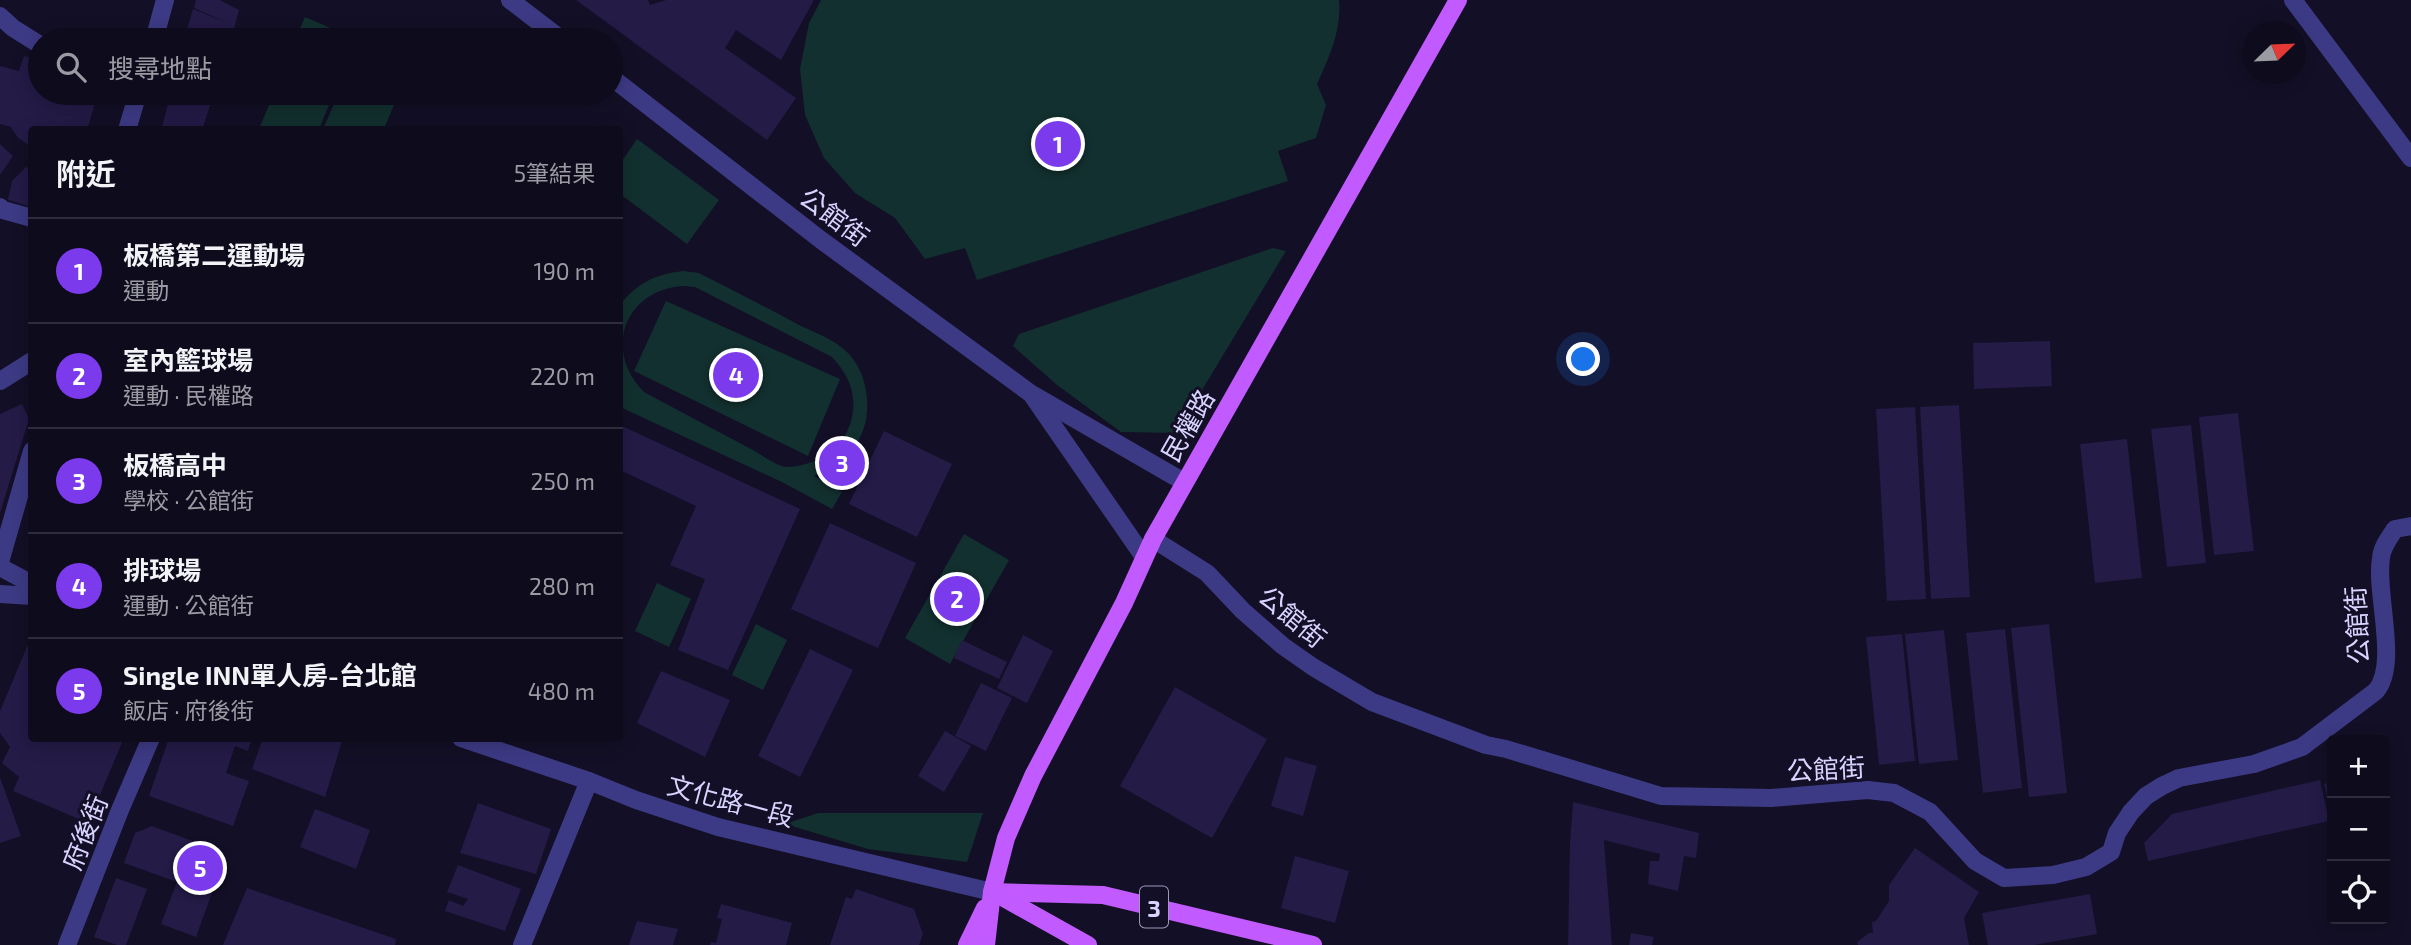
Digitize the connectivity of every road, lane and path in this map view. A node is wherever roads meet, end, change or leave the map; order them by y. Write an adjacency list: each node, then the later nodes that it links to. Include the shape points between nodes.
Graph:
1 (165, 0): 6 (street)
2 (510, 0): 7 (street)
3 (1458, 0): 19 (main road, 民權路)
4 (2293, 0): 12 (street)
5 (0, 16): 8 (street)
6 (157, 28)
7 (546, 28)
8 (28, 38)
9 (623, 87): 17 (street, 公館街)
10 (134, 105): 11 (street)
11 (128, 126)
12 (2411, 158)
13 (1, 210): 14 (street)
14 (28, 217)
15 (28, 364): 16 (street)
16 (0, 381)
17 (1030, 393): 19 (street); 23 (street)
18 (28, 463): 21 (street)
19 (1184, 482): 22 (main road, 民權路)
20 (2411, 526): 22 (street, 公館街, via 2395,529 2381,557 2385,679 2376,691 2302,747 2254,764 2179,778 2161,786 2131,813 2111,852 2086,867 2053,875 2004,878 1975,861 1930,812 1894,793 1661,796 1486,745 1372,702 1283,646 1207,573)
21 (3, 539): 24 (street)
22 (1153, 539): 23 (main road, 民權路)
23 (1144, 557): 31 (main road, 民權路, via 1033,776 1006,838)
24 (0, 565): 25 (street)
25 (28, 582)
26 (0, 594): 27 (street)
27 (28, 596)
28 (149, 742): 32 (street, 府後街)
29 (473, 742): 30 (street, 文化路一段)
30 (589, 781): 31 (street, 文化路一段, via 718,827); 33 (street)
31 (992, 892): 34 (main road, 民權路); 35 (main road, 民權路); 36 (main road, 文化路一段); 37 (main road, 文化路一段 / 3, via 1103,895)
32 (67, 945)
33 (522, 945)
34 (967, 945)
35 (986, 945)
36 (1088, 945)
37 (1313, 945)

